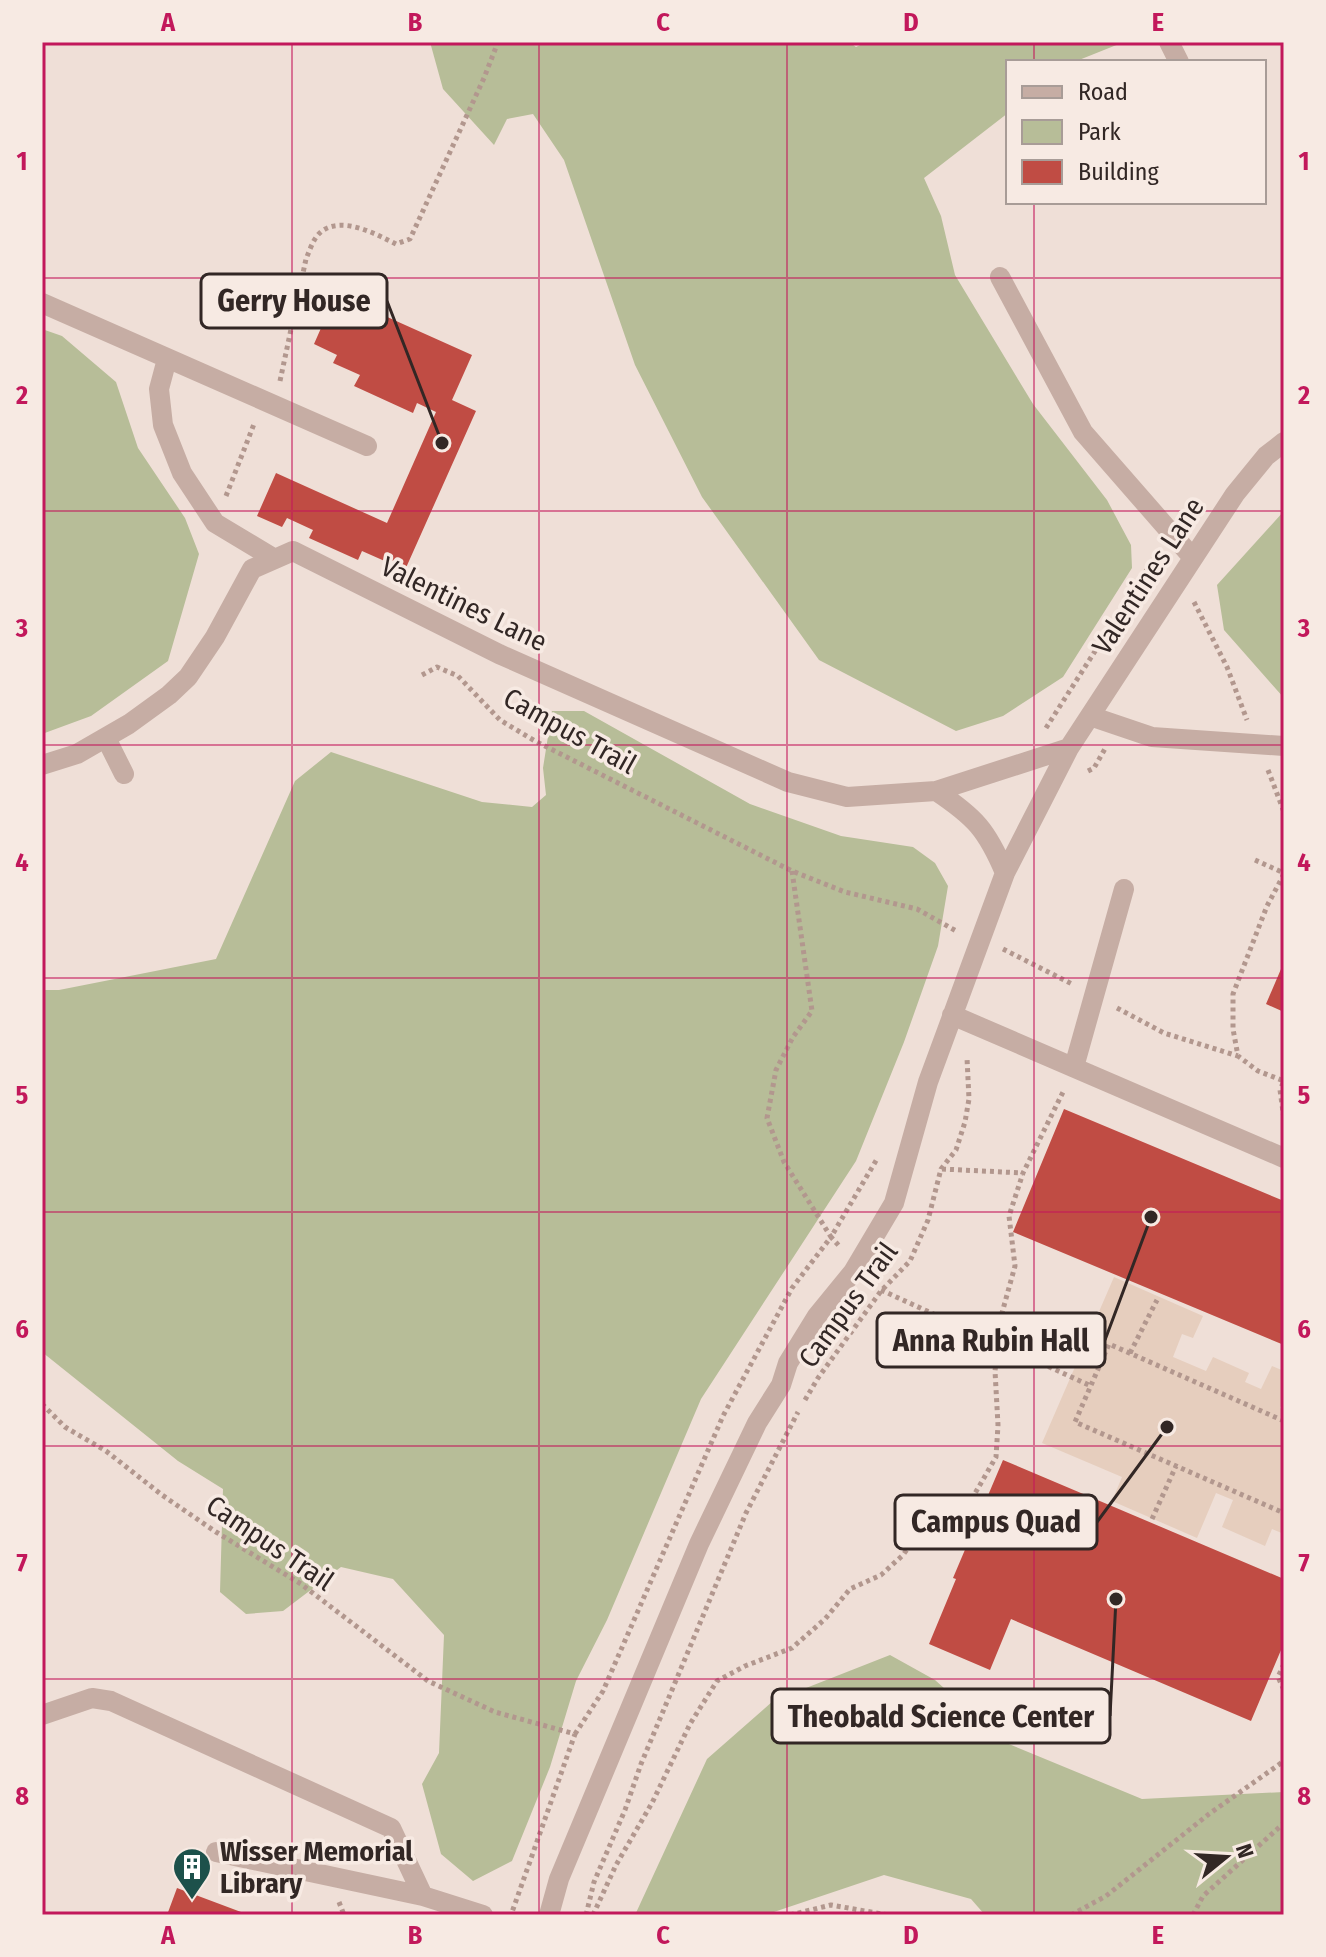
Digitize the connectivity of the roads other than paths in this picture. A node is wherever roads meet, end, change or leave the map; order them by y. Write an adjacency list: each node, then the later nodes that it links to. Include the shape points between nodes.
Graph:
1 (1169, 42): 2 (street)
2 (1178, 60)
3 (1000, 277): 8 (street, via 1083,432)
4 (42, 303): 5 (street)
5 (167, 359): 7 (street); 9 (street, via 159,389 163,425 182,473 215,523)
6 (1284, 442): 8 (street, Valentines Lane, via 1235,494)
7 (367, 446)
8 (1193, 558): 10 (street, Valentines Lane)
9 (275, 559): 11 (street, via 252,569 188,677); 16 (street, Valentines Lane, via 293,551 499,654 788,782 847,797)
10 (1090, 716): 12 (street, via 1152,737); 13 (street, Valentines Lane)
11 (106, 738): 14 (street); 15 (street)
12 (1284, 746)
13 (1069, 748): 16 (street, Valentines Lane); 17 (street, Valentines Lane)
14 (42, 765)
15 (124, 774)
16 (936, 791): 17 (street, via 980,826)
17 (1005, 873): 19 (street, Valentines Lane)
18 (1124, 889): 20 (street)
19 (952, 1015): 20 (street); 26 (street, Valentines Lane, via 894,1203 857,1265 817,1316 757,1423 699,1544 559,1879)
20 (1074, 1067): 21 (street)
21 (1284, 1158)
22 (42, 1715): 24 (street, via 92,1698 111,1701 391,1828)
23 (216, 1852): 24 (street)
24 (423, 1896): 25 (street)
25 (483, 1915)
26 (549, 1915)

